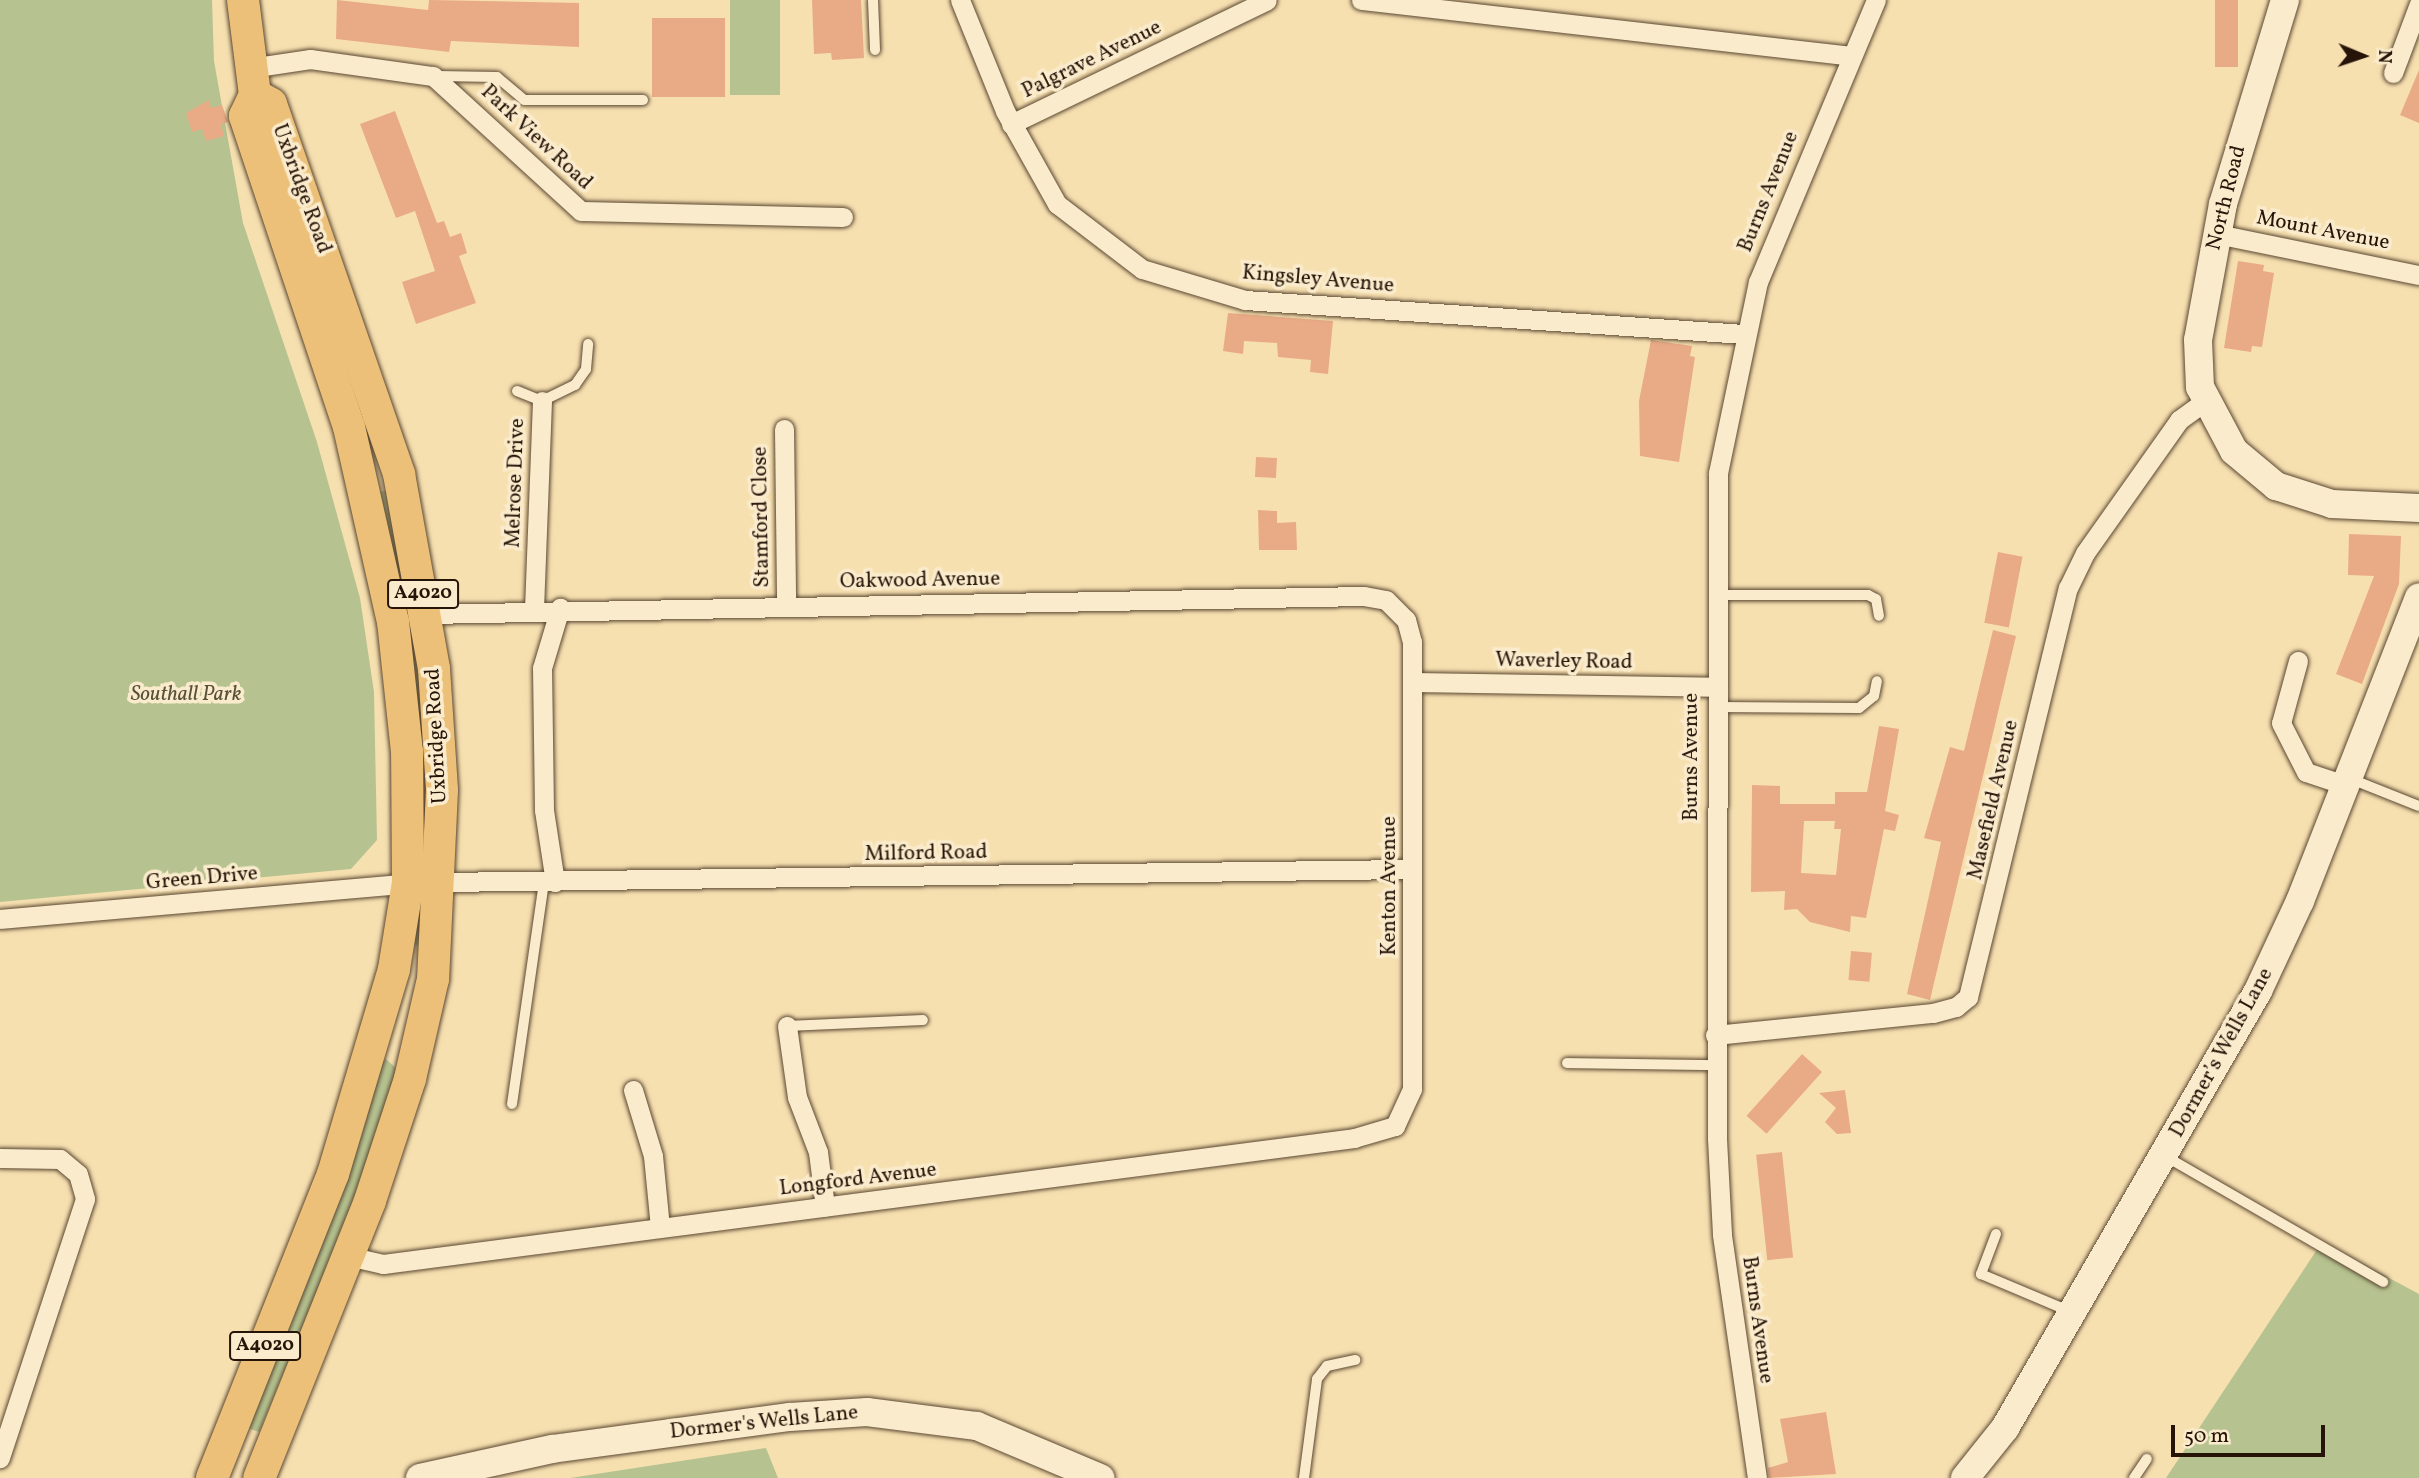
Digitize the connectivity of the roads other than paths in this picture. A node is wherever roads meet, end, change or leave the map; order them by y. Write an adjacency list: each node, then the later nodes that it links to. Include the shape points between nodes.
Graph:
1 (243, 0): 13 (main road, A4020)
2 (873, 0): 9 (lane)
3 (960, 0): 15 (street, Kingsley Avenue)
4 (1267, 0): 15 (street, Palgrave Avenue)
5 (1361, 0): 10 (street)
6 (1876, 0): 10 (street, Burns Avenue)
7 (2285, 0): 17 (street, North Road)
8 (2419, 4): 11 (street)
9 (875, 50)
10 (1851, 56): 19 (street, Burns Avenue, via 1784,214)
11 (2393, 73)
12 (433, 76): 13 (street, via 310,59); 14 (lane, via 497,77 524,100); 16 (street, Park View Road, via 581,211)
13 (252, 82): 25 (main road, Uxbridge Road / A4020, via 271,104); 26 (main road, Uxbridge Road / A4020, via 244,116 328,361)
14 (643, 100)
15 (1011, 124): 19 (street, Kingsley Avenue, via 1057,204 1131,261 1245,300)
16 (843, 217)
17 (2217, 233): 18 (street, Mount Avenue); 23 (street, North Road, via 2196,358)
18 (2419, 275)
19 (1743, 334): 28 (street, Burns Avenue, via 1718,473)
20 (588, 344): 22 (lane, Melrose Drive, via 582,379)
21 (517, 391): 22 (lane)
22 (542, 401): 32 (street, Melrose Drive)
23 (2205, 401): 27 (street, via 2244,462 2289,493 2332,504); 49 (street, Masefield Avenue, via 2175,426 2085,553 2068,588 1968,997 1933,1013)
24 (784, 429): 30 (street, Stamford Close)
25 (399, 474): 26 (main road); 33 (main road, Uxbridge Road / A4020)
26 (362, 482): 45 (main road, Uxbridge Road / A4020, via 402,685)
27 (2419, 508)
28 (1715, 595): 34 (lane, via 1868,595 1876,599); 39 (street, Burns Avenue)
29 (2419, 598): 40 (street, Dormer’s Wells Lane)
30 (786, 605): 31 (street, Oakwood Avenue); 35 (street, Oakwood Avenue, via 1364,596 1386,600)
31 (561, 608): 32 (street, Oakwood Avenue); 44 (street, via 542,668)
32 (534, 609): 33 (street, Oakwood Avenue)
33 (427, 614): 43 (main road, Uxbridge Road / A4020, via 439,723)
34 (1879, 616)
35 (1406, 620): 38 (street, Kenton Avenue)
36 (2298, 662): 40 (street, via 2281,723 2306,772)
37 (1877, 681): 39 (lane, via 1874,696 1859,708)
38 (1413, 682): 39 (street, Waverley Road); 42 (street, Kenton Avenue)
39 (1715, 697): 49 (street, Burns Avenue)
40 (2346, 782): 41 (lane); 57 (street, Dormer’s Wells Lane, via 2258,991)
41 (2419, 806)
42 (1412, 869): 44 (street, Milford Road); 56 (street, Kenton Avenue, via 1412,1089 1402,1119)
43 (441, 881): 44 (street, Milford Road); 51 (main road, Uxbridge Road / A4020, via 433,979)
44 (550, 882): 55 (lane)
45 (408, 883): 46 (street, Green Drive); 50 (main road, Uxbridge Road / A4020)
46 (0, 919)
47 (923, 1020): 48 (lane)
48 (787, 1026): 59 (street, via 797,1097 818,1152)
49 (1715, 1035): 53 (street, Burns Avenue)
50 (374, 1041): 51 (main road); 68 (main road, Uxbridge Road / A4020, via 333,1174)
51 (417, 1051): 62 (main road, Uxbridge Road / A4020, via 393,1140)
52 (1567, 1063): 53 (lane)
53 (1715, 1065): 73 (street, Burns Avenue, via 1722,1234)
54 (633, 1090): 60 (street, via 653,1156)
55 (512, 1104)
56 (1374, 1135): 59 (street, Longford Avenue)
57 (2165, 1156): 63 (lane); 64 (street, Dormer’s Wells Lane)
58 (0, 1158): 66 (street, via 60,1159 78,1174 85,1199)
59 (825, 1207): 60 (street, Longford Avenue)
60 (660, 1228): 62 (street, Longford Avenue, via 383,1264)
61 (1996, 1234): 64 (lane, via 1981,1268 1985,1279)
62 (348, 1256): 69 (main road, Uxbridge Road / A4020)
63 (2383, 1282)
64 (2073, 1313): 74 (street, Dormer’s Wells Lane, via 2000,1436)
65 (1355, 1360): 72 (lane, via 1326,1366 1317,1379)
66 (0, 1458)
67 (2147, 1460): 75 (lane)
68 (212, 1478)
69 (259, 1478)
70 (420, 1478): 71 (street, Dormer's Wells Lane, via 552,1449 790,1417 867,1412 977,1426)
71 (1100, 1478)
72 (1304, 1478)
73 (1757, 1478)
74 (1965, 1478)
75 (2134, 1478)

